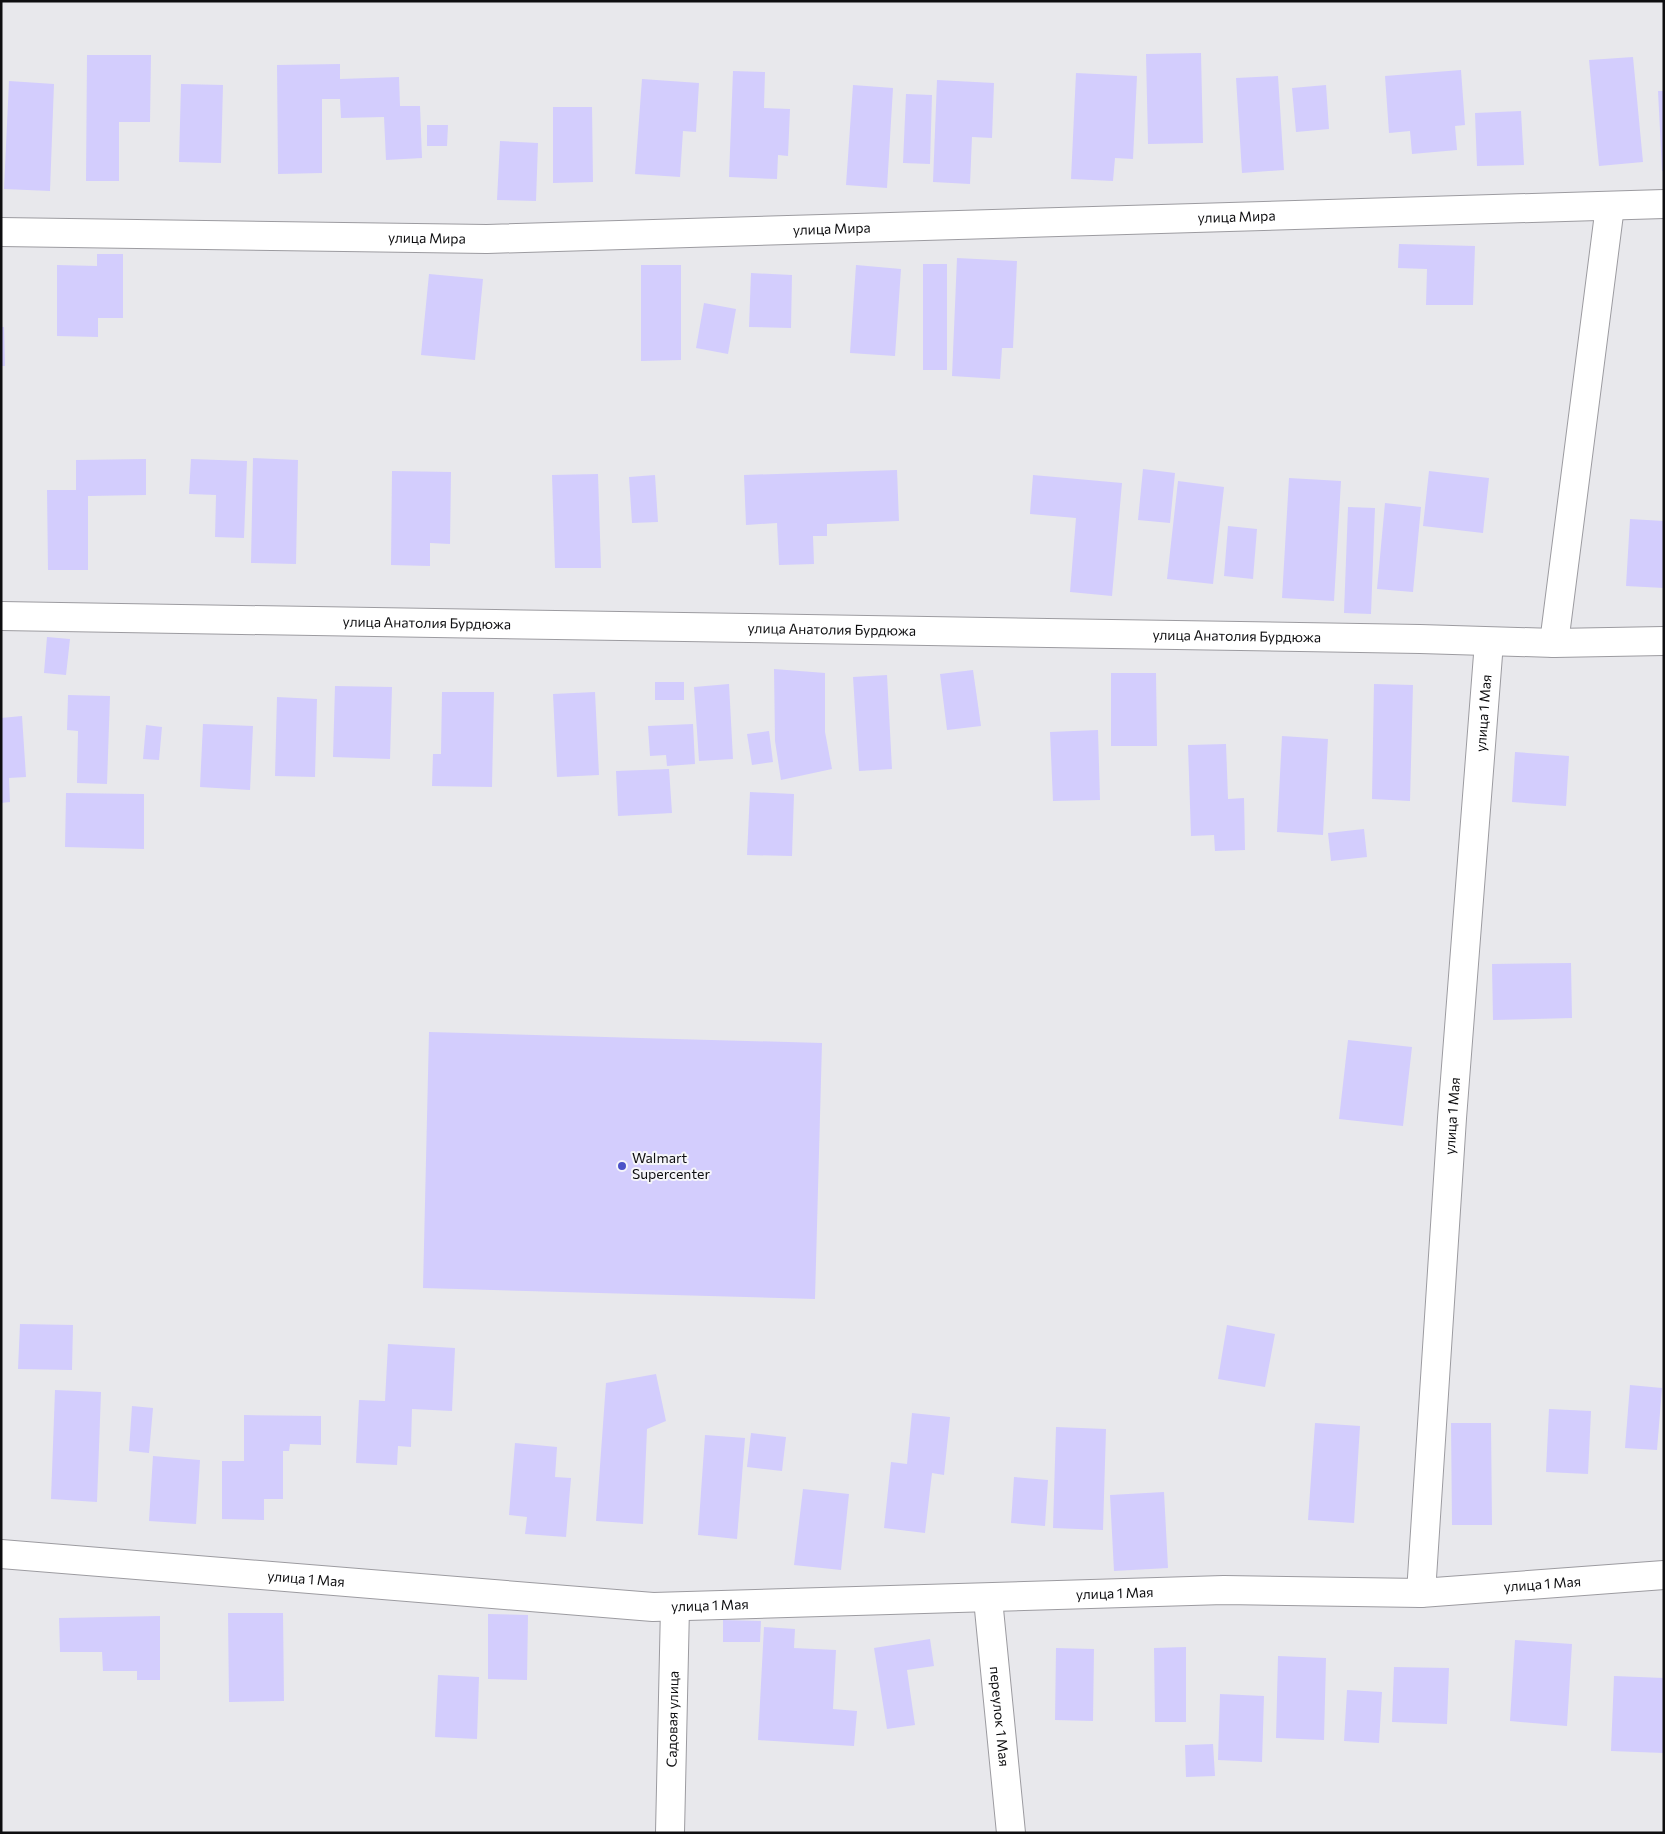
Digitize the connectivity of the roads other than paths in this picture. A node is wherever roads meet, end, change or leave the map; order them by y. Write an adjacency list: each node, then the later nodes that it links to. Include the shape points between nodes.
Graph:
1 (1664, 204): 2 (street, улица Мира)
2 (1610, 206): 3 (street, улица Мира, via 487,238); 7 (street)
3 (1, 232)
4 (1, 616): 6 (street, улица Анатолия Бурдюжа)
5 (1664, 641): 7 (street, улица Анатолия Бурдюжа)
6 (1489, 642): 7 (street, улица Анатолия Бурдюжа); 10 (street, улица 1 Мая, via 1452,1118)
7 (1554, 643)
8 (1, 1554): 12 (street, улица 1 Мая, via 653,1608)
9 (1664, 1575): 10 (street, улица 1 Мая)
10 (1421, 1593): 11 (street, улица 1 Мая, via 1224,1590)
11 (988, 1598): 12 (street, улица 1 Мая); 14 (street, переулок 1 Мая)
12 (675, 1607): 13 (street, Садовая улица)
13 (670, 1833)
14 (1011, 1833)

